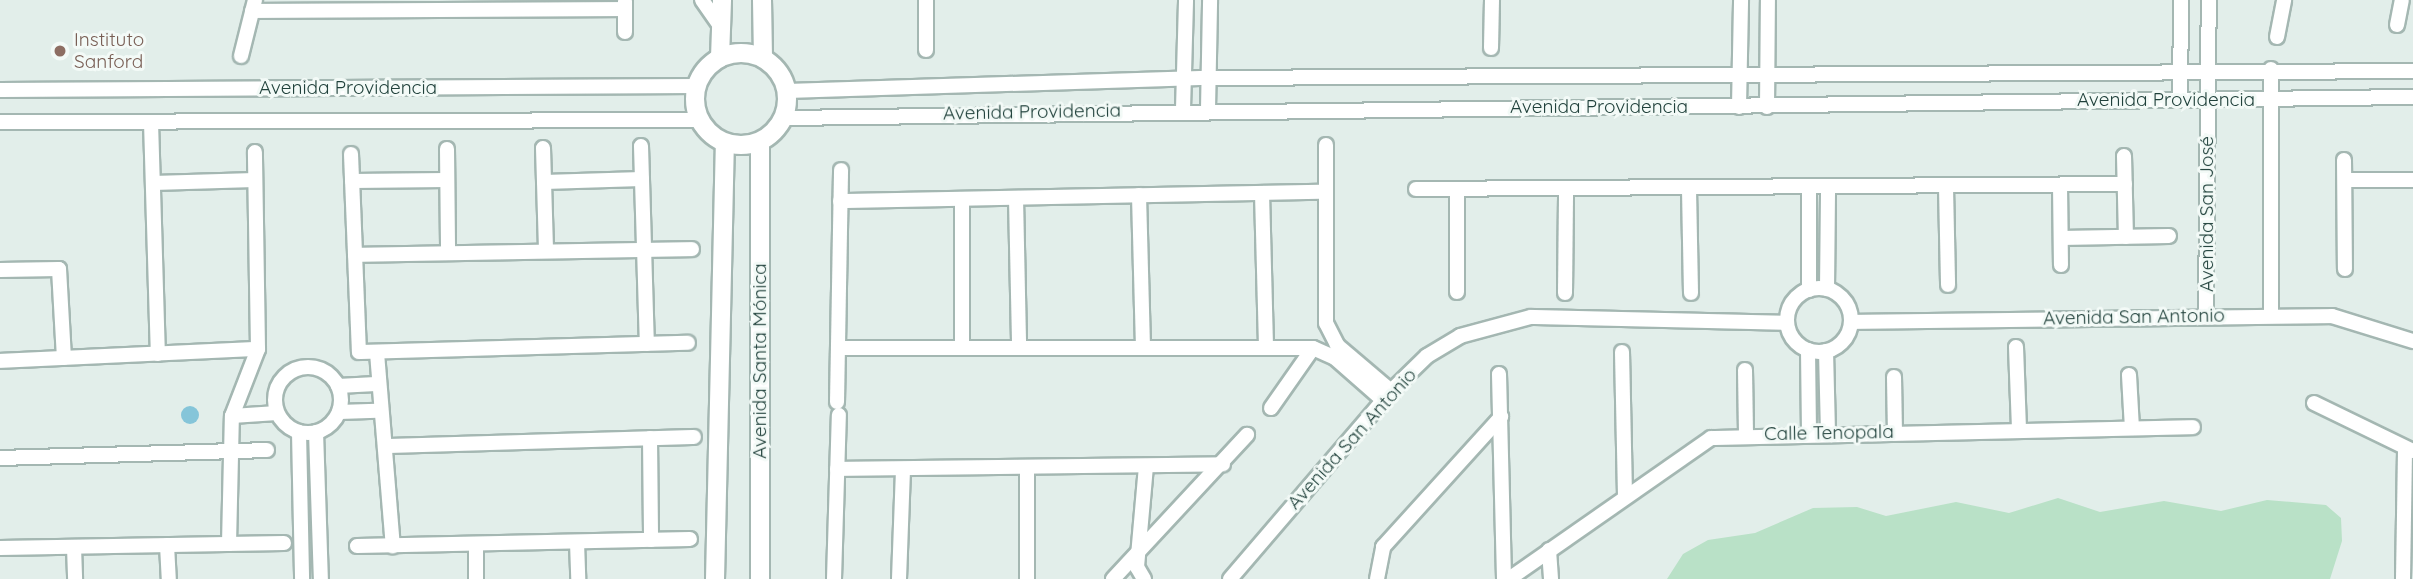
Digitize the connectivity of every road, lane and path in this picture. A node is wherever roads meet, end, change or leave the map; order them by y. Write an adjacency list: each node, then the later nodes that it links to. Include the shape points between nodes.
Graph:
1 (702, 0): 19 (street)
2 (722, 0): 19 (street)
3 (762, 0): 26 (street)
4 (926, 0): 23 (street)
5 (1186, 0): 34 (street)
6 (1210, 0): 33 (street)
7 (1492, 0): 22 (street)
8 (1741, 0): 31 (street)
9 (1768, 0): 32 (street)
10 (2181, 0): 29 (street)
11 (2210, 0): 27 (street, Avenida San José)
12 (2284, 0): 21 (street)
13 (2402, 0): 18 (street)
14 (254, 5): 15 (street); 24 (street)
15 (362, 5): 16 (street)
16 (476, 5): 17 (street)
17 (625, 5): 20 (street)
18 (2397, 25)
19 (722, 29): 25 (street)
20 (625, 32)
21 (2277, 37)
22 (1491, 48)
23 (926, 50)
24 (241, 56)
25 (720, 58): 26 (street); 35 (street)
26 (762, 58): 37 (street)
27 (2208, 69): 28 (street, Avenida Providencia); 29 (street, Avenida Providencia); 40 (street, Avenida San José)
28 (2271, 69): 30 (street, Avenida Providencia); 41 (street)
29 (2181, 70): 32 (street, Avenida Providencia); 39 (street)
30 (2413, 71)
31 (1740, 77): 32 (street, Avenida Providencia); 33 (street, Avenida Providencia); 42 (street)
32 (1767, 77): 43 (street)
33 (1208, 78): 34 (street, Avenida Providencia); 45 (street)
34 (1184, 79): 37 (street, Avenida Providencia); 44 (street)
35 (696, 86): 36 (street, Avenida Providencia); 47 (street)
36 (0, 90)
37 (787, 91): 46 (street)
38 (2413, 97): 41 (street, Avenida Providencia)
39 (2180, 98): 40 (street, Avenida Providencia); 43 (street, Avenida Providencia)
40 (2208, 98): 41 (street, Avenida Providencia); 102 (street, Avenida San José)
41 (2271, 99): 101 (street)
42 (1739, 107): 43 (street, Avenida Providencia); 45 (street, Avenida Providencia)
43 (1767, 107)
44 (1183, 108): 45 (street, Avenida Providencia); 46 (street, Avenida Providencia)
45 (1208, 109)
46 (784, 118): 50 (street)
47 (699, 120): 49 (street); 51 (street)
48 (0, 122): 49 (street)
49 (151, 122): 68 (street)
50 (760, 142): 51 (street); 180 (street, Avenida Santa Mónica)
51 (726, 144): 179 (street, Avenida Santa Mónica)
52 (1326, 145): 78 (street)
53 (641, 146): 61 (street)
54 (543, 148): 67 (street)
55 (447, 149): 63 (street)
56 (255, 152): 62 (street)
57 (351, 154): 66 (street)
58 (2124, 156): 69 (street)
59 (2344, 160): 64 (street)
60 (841, 170): 83 (street)
61 (642, 178): 67 (street); 88 (street)
62 (255, 180): 68 (street); 115 (street)
63 (447, 180): 66 (street); 90 (street)
64 (2345, 180): 65 (street); 93 (street)
65 (2413, 180)
66 (352, 181): 91 (street)
67 (544, 182): 89 (street)
68 (153, 183): 120 (street)
69 (2125, 184): 70 (street); 85 (street)
70 (2060, 185): 71 (street); 86 (street)
71 (1946, 187): 73 (street); 95 (street)
72 (1809, 188): 73 (street); 75 (street); 97 (street)
73 (1828, 188): 96 (street)
74 (1416, 189): 76 (street)
75 (1689, 189): 77 (street); 100 (street)
76 (1457, 190): 77 (street); 98 (street)
77 (1566, 190): 99 (street)
78 (1326, 192): 79 (street); 129 (street, via 1326,323 1337,345)
79 (1262, 193): 80 (street); 108 (street)
80 (1139, 195): 81 (street); 111 (street)
81 (1016, 198): 82 (street); 110 (street)
82 (962, 199): 83 (street); 109 (street)
83 (840, 201): 113 (street)
84 (2169, 236): 85 (street)
85 (2126, 237): 86 (street)
86 (2061, 238): 92 (street)
87 (692, 249): 88 (street)
88 (644, 250): 89 (street); 107 (street)
89 (546, 251): 90 (street)
90 (448, 253): 91 (street)
91 (355, 255): 119 (street, via 357,345 359,352)
92 (2061, 265)
93 (2345, 269)
94 (0, 270): 121 (street, via 59,269)
95 (1948, 285)
96 (1827, 289): 97 (street); 103 (street, via 1845,301)
97 (1809, 290): 104 (street, via 1793,303)
98 (1457, 292)
99 (1565, 293)
100 (1691, 293)
101 (2271, 315): 102 (street, Avenida San Antonio); 105 (street, Avenida San Antonio, via 2332,316)
102 (2206, 316): 103 (street, Avenida San Antonio)
103 (1852, 322): 117 (street, via 1839,346)
104 (1787, 323): 116 (street, via 1794,340); 129 (street, Avenida San Antonio, via 1531,317 1460,336 1427,356)
105 (2413, 341)
106 (688, 343): 107 (street)
107 (647, 344): 119 (street)
108 (1266, 346): 111 (street); 114 (street)
109 (962, 347): 110 (street); 113 (street)
110 (1019, 347): 111 (street)
111 (1143, 347)
112 (2016, 347): 139 (street)
113 (838, 348): 157 (street)
114 (1313, 348): 129 (street); 131 (street)
115 (258, 349): 120 (street); 135 (street)
116 (1808, 350): 117 (street); 144 (street)
117 (1826, 351): 143 (street)
118 (1622, 352): 159 (street)
119 (377, 353): 127 (street)
120 (158, 354): 121 (street)
121 (64, 358): 122 (street)
122 (0, 361)
123 (1745, 370): 146 (street)
124 (1499, 374): 136 (street, Calle Tenopala)
125 (2129, 375): 138 (street)
126 (1894, 377): 142 (street)
127 (376, 384): 128 (street); 132 (street)
128 (338, 386): 133 (street); 134 (street, via 316,367 290,371 278,386)
129 (1387, 395): 186 (street, Avenida San Antonio)
130 (2314, 403): 151 (street)
131 (1271, 408)
132 (377, 411): 133 (street); 149 (street)
133 (339, 412): 141 (street)
134 (277, 413): 135 (street); 140 (street)
135 (232, 416): 152 (street)
136 (1501, 417): 187 (street, via 1382,547); 188 (street, Calle Tenopala)
137 (2193, 427): 138 (street, Calle Tenopala)
138 (2132, 428): 139 (street, Calle Tenopala)
139 (2019, 430): 142 (street, Calle Tenopala)
140 (299, 432): 141 (street); 175 (street)
141 (316, 432): 176 (street)
142 (1895, 432): 143 (street, Calle Tenopala)
143 (1828, 433): 144 (street, Calle Tenopala)
144 (1809, 434): 146 (street, Calle Tenopala)
145 (1247, 435): 154 (street)
146 (1746, 435): 159 (street, Calle Tenopala, via 1699,444)
147 (694, 437): 148 (street)
148 (650, 438): 149 (street); 160 (street)
149 (387, 446): 168 (street)
150 (267, 450): 152 (street)
151 (2409, 450): 190 (street)
152 (227, 451): 153 (street); 164 (street)
153 (0, 458)
154 (1223, 464): 155 (street); 172 (street)
155 (1146, 466): 156 (street); 172 (street)
156 (1027, 468): 158 (street); 183 (street)
157 (837, 470): 158 (street); 181 (street)
158 (903, 470): 182 (street)
159 (1625, 496): 171 (street, Calle Tenopala)
160 (651, 540): 161 (street); 162 (street)
161 (690, 540)
162 (578, 542): 165 (street); 178 (street)
163 (284, 543): 164 (street)
164 (229, 544): 166 (street)
165 (476, 544): 168 (street); 177 (street)
166 (167, 545): 169 (street); 174 (street)
167 (357, 546): 168 (street)
168 (393, 546)
169 (74, 547): 170 (street); 173 (street)
170 (0, 548)
171 (1549, 550): 188 (street, Calle Tenopala); 189 (street)
172 (1140, 554): 184 (street); 185 (street, via 1137,567)
173 (75, 579)
174 (169, 579)
175 (302, 579)
176 (321, 579)
177 (476, 579)
178 (578, 579)
179 (715, 579)
180 (760, 579)
181 (834, 579)
182 (899, 579)
183 (1027, 579)
184 (1113, 579)
185 (1144, 579)
186 (1230, 579)
187 (1377, 579)
188 (1506, 579)
189 (1551, 579)
190 (2403, 579)

